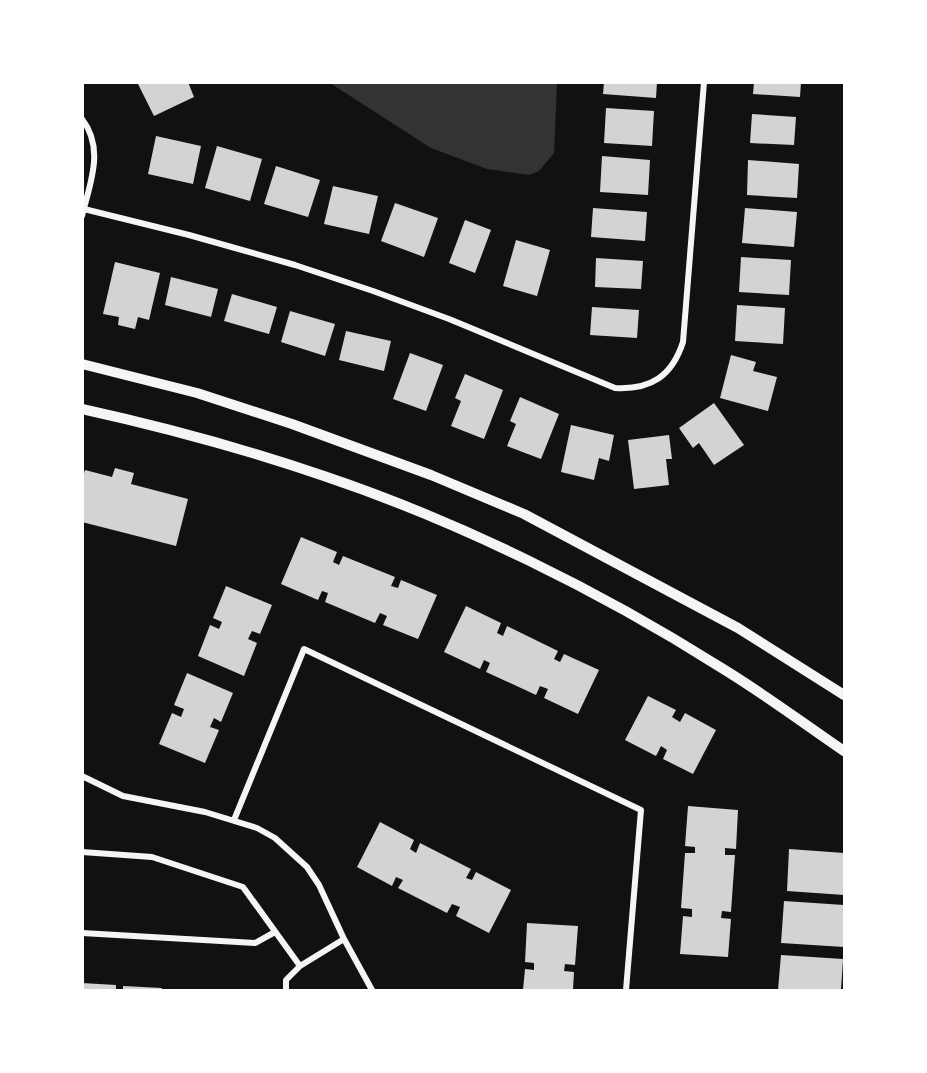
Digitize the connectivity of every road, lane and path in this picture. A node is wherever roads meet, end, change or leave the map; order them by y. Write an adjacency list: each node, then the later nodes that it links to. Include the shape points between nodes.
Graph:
1 (704, 82): 3 (street, via 683,342 671,368 645,386 615,388 449,319 295,265 189,235)
2 (82, 119): 3 (street, via 95,144)
3 (83, 213)
4 (82, 364): 6 (street, via 197,393 292,424 524,514 738,628)
5 (82, 409): 7 (street, via 222,444 325,476 513,554 606,601 719,666)
6 (844, 695)
7 (844, 751)
8 (82, 776): 9 (street, via 123,796)
9 (234, 820): 13 (street, via 275,838 307,867 329,903); 17 (street, via 304,649 641,810)
10 (82, 852): 11 (street, via 152,857 243,887)
11 (275, 932): 12 (street, via 255,943); 14 (street)
12 (82, 933)
13 (344, 939): 14 (street); 16 (street)
14 (300, 966): 15 (street, via 286,980)
15 (286, 990)
16 (372, 990)
17 (626, 990)

